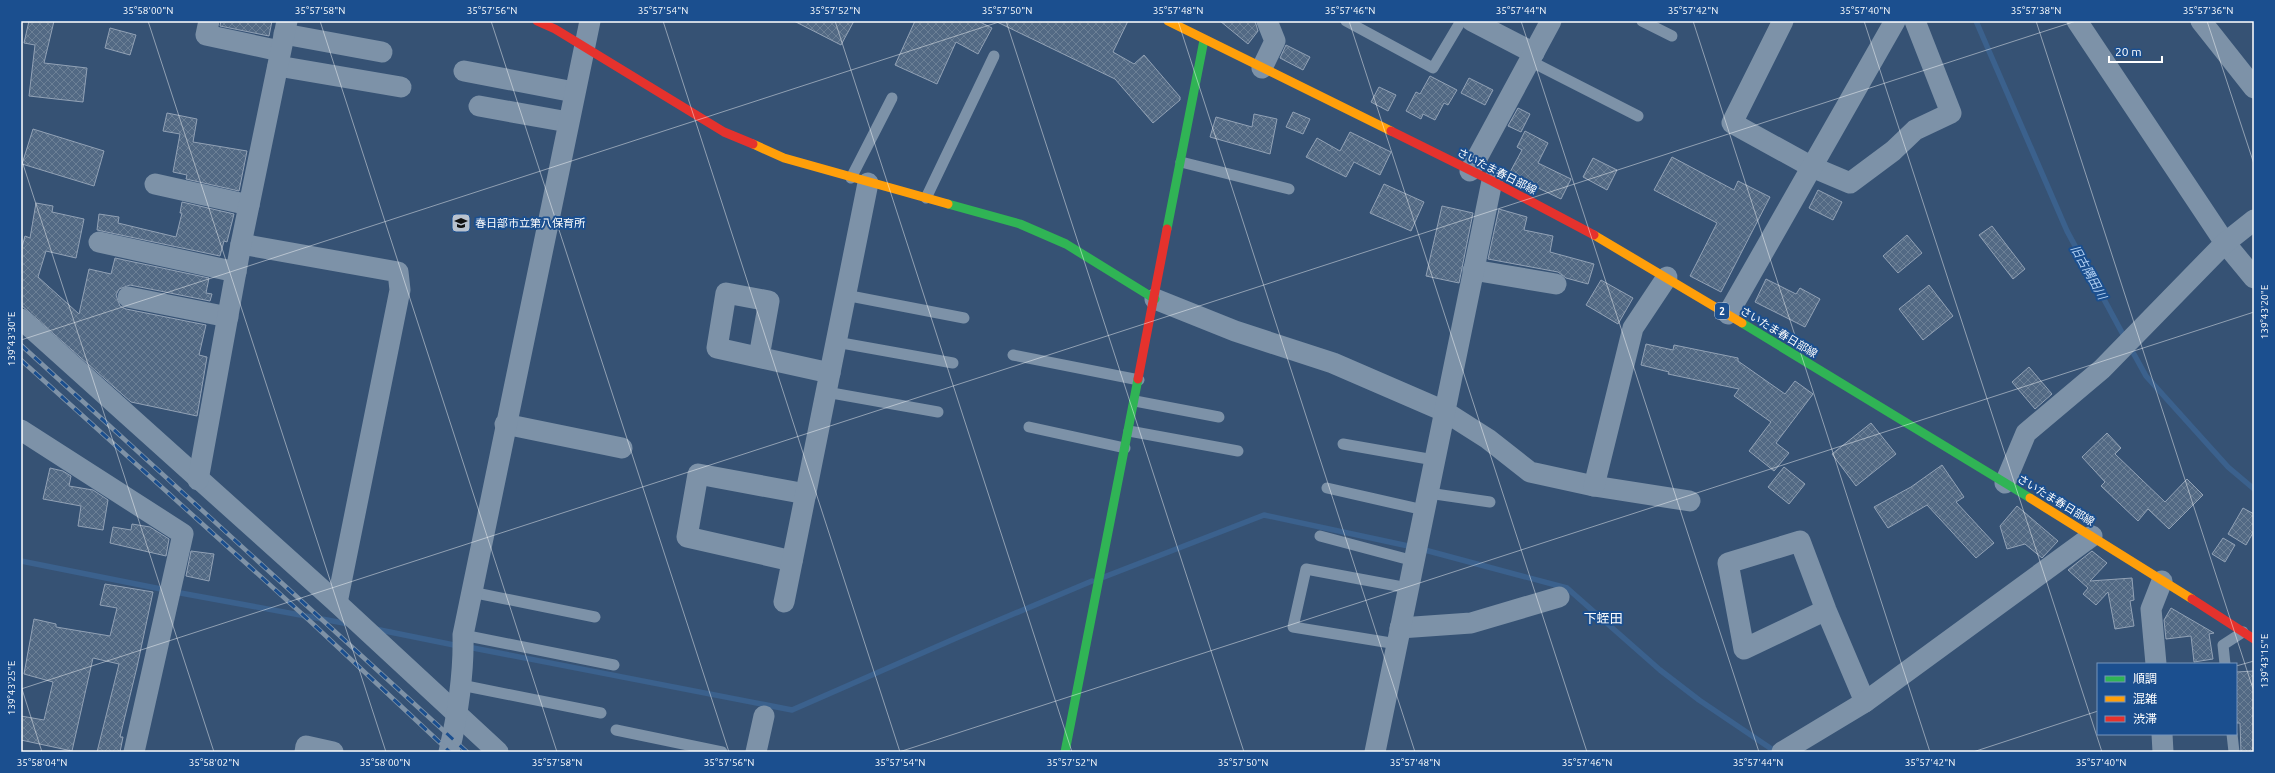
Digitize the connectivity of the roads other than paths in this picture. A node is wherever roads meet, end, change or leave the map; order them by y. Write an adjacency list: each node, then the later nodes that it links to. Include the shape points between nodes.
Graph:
1 (209, 21): 18 (street, via 206,35)
2 (537, 21): 19 (street, via 555,29)
3 (590, 21): 19 (street)
4 (1168, 21): 17 (street, さいたま春日部線 / 2)
5 (1267, 21): 23 (street, via 1275,41)
6 (1346, 21): 7 (lane, via 1433,68)
7 (1461, 21)
8 (1472, 21): 22 (street)
9 (1551, 21): 22 (street)
10 (1642, 21): 16 (lane)
11 (1783, 21): 33 (street, via 1732,123)
12 (1895, 21): 33 (street)
13 (1915, 21): 33 (street, via 1951,113 1915,130 1893,151 1850,183)
14 (2077, 21): 44 (street)
15 (2201, 21): 26 (street)
16 (1672, 36)
17 (1204, 40): 23 (street, さいたま春日部線 / 2); 32 (street)
18 (282, 43): 20 (street); 25 (street); 40 (street)
19 (584, 48): 27 (street); 35 (street, via 724,132 784,158)
20 (382, 52)
21 (994, 56): 39 (lane)
22 (1532, 56): 30 (lane); 34 (street)
23 (1262, 68): 34 (street, さいたま春日部線 / 2)
24 (464, 71): 27 (street)
25 (401, 87)
26 (2254, 88)
27 (574, 92): 31 (street)
28 (892, 98): 35 (lane)
29 (479, 106): 31 (street)
30 (1638, 116)
31 (568, 122): 67 (street)
32 (1181, 162): 38 (lane); 52 (street)
33 (1812, 167): 53 (street)
34 (1470, 171): 36 (street, さいたま春日部線 / 2)
35 (860, 180): 39 (street); 50 (street)
36 (1492, 181): 45 (street); 47 (street, さいたま春日部線 / 2)
37 (155, 184): 40 (street)
38 (1289, 189)
39 (926, 198): 52 (street, via 1020,224 1066,244)
40 (249, 205): 43 (street)
41 (2254, 220): 44 (street)
42 (99, 242): 46 (street)
43 (241, 244): 46 (street); 93 (street, via 398,272 400,290)
44 (2225, 244): 48 (street); 77 (street, via 2102,369 2026,433)
45 (1474, 270): 49 (street); 64 (street)
46 (236, 272): 54 (street)
47 (1667, 277): 53 (street, さいたま春日部線 / 2); 78 (street, via 1633,328)
48 (2254, 278)
49 (1556, 284)
50 (845, 295): 55 (lane); 57 (street)
51 (128, 297): 54 (street)
52 (1155, 299): 61 (street); 64 (street, via 1235,331 1333,363)
53 (1728, 314): 77 (street, さいたま春日部線 / 2)
54 (228, 317): 76 (street)
55 (964, 318)
56 (21, 319): 76 (street)
57 (836, 342): 60 (lane); 62 (street)
58 (1013, 355): 61 (lane)
59 (759, 357): 62 (street)
60 (953, 363)
61 (1139, 380): 63 (street)
62 (828, 382): 65 (lane); 80 (street)
63 (1135, 401): 66 (lane); 70 (street)
64 (1444, 411): 75 (street); 78 (street, via 1488,439 1530,472)
65 (938, 412)
66 (1219, 417)
67 (505, 424): 72 (street); 90 (street)
68 (1029, 427): 73 (lane)
69 (21, 430): 111 (street, via 183,534)
70 (1129, 431): 73 (street); 74 (lane)
71 (1343, 444): 75 (lane)
72 (622, 448)
73 (1125, 448): 118 (street)
74 (1238, 452)
75 (1434, 460): 81 (street)
76 (198, 480): 93 (street)
77 (2005, 483): 85 (street, さいたま春日部線 / 2)
78 (1594, 486): 82 (street)
79 (1327, 488): 81 (lane)
80 (806, 494): 86 (street); 86 (street, via 698,474 687,537)
81 (1426, 501): 83 (lane); 87 (street)
82 (1690, 501)
83 (1490, 502)
84 (1320, 536): 87 (lane)
85 (2092, 536): 88 (street, さいたま春日部線 / 2); 104 (street)
86 (792, 561): 92 (street)
87 (1414, 561): 89 (street)
88 (2162, 581): 96 (street, さいたま春日部線 / 2); 100 (street, via 2151,609)
89 (1408, 588): 98 (street); 98 (lane, via 1306,569 1293,627)
90 (471, 592): 95 (lane); 97 (street)
91 (1559, 597): 98 (street, via 1471,623)
92 (784, 602)
93 (337, 603): 106 (street)
94 (1826, 610): 94 (street, via 1800,541 1728,563 1744,649); 104 (street)
95 (595, 617)
96 (2243, 632): 99 (street, さいたま春日部線 / 2); 101 (lane, via 2222,645)
97 (463, 634): 102 (lane); 103 (street, via 464,662)
98 (1398, 636): 119 (street)
99 (2254, 639)
100 (2156, 663)
101 (2224, 663)
102 (614, 665)
103 (461, 685): 105 (lane); 106 (street)
104 (1866, 702): 120 (street)
105 (601, 713)
106 (457, 715): 114 (street); 115 (street)
107 (764, 716): 117 (street)
108 (616, 730): 116 (lane)
109 (2162, 735): 121 (street)
110 (2232, 735): 122 (lane)
111 (134, 752)
112 (305, 752): 113 (street, via 306,746)
113 (333, 752)
114 (449, 752)
115 (498, 752)
116 (722, 752)
117 (756, 752)
118 (1065, 752)
119 (1374, 752)
120 (1782, 752)
121 (2163, 752)
122 (2234, 752)

